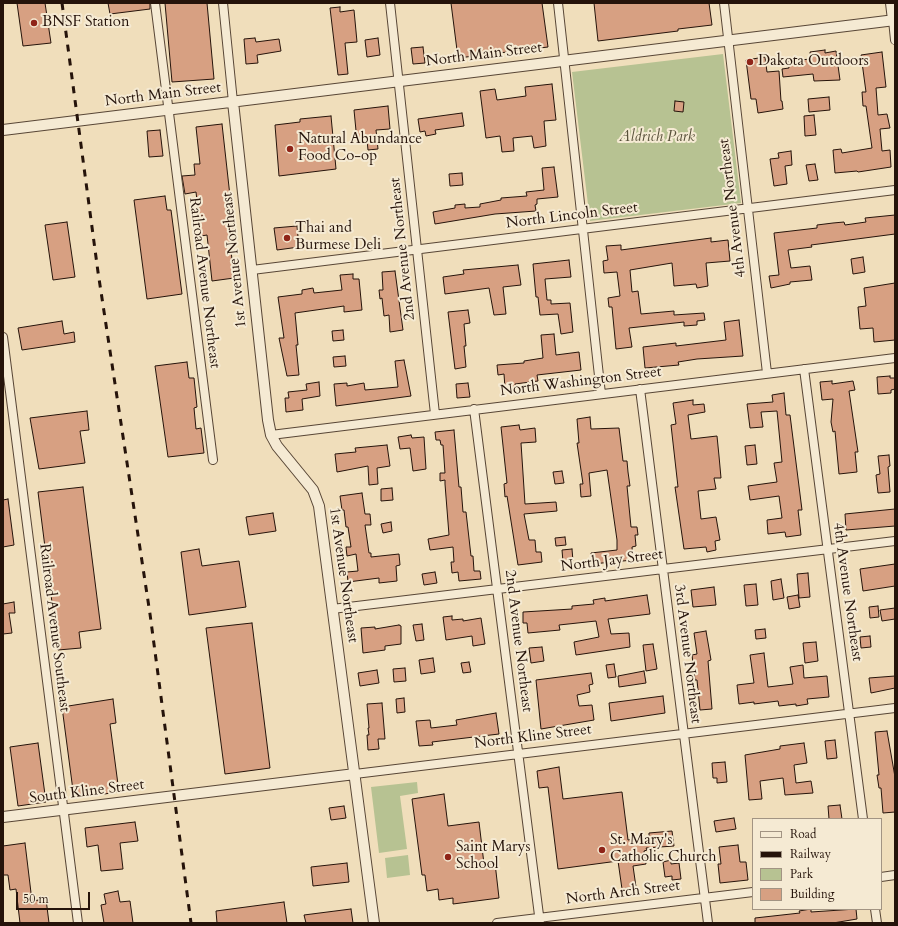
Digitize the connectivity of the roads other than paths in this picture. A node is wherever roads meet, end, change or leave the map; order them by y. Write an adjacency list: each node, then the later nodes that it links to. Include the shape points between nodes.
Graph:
1 (155, 3): 13 (street, Railroad Avenue Northeast)
2 (223, 3): 12 (street)
3 (390, 3): 11 (street, 2nd Avenue Northeast)
4 (558, 3): 10 (street)
5 (724, 3): 8 (street, 4th Avenue Northeast)
6 (891, 3): 7 (street)
7 (894, 20): 8 (street, North Main Street); 9 (street)
8 (728, 40): 10 (street, North Main Street); 16 (street, 4th Avenue Northeast)
9 (895, 40)
10 (564, 60): 11 (street, North Main Street); 17 (street)
11 (398, 82): 12 (street, North Main Street); 18 (street, 2nd Avenue Northeast)
12 (233, 102): 13 (street, North Main Street); 19 (street, 1st Avenue Northeast)
13 (168, 110): 14 (street, North Main Street); 30 (street, Railroad Avenue Northeast)
14 (3, 130)
15 (895, 190): 16 (street, North Lincoln Street)
16 (748, 209): 17 (street, North Lincoln Street); 24 (street, 4th Avenue Northeast)
17 (583, 229): 18 (street, North Lincoln Street); 26 (street)
18 (418, 250): 19 (street, North Lincoln Street); 28 (street, 2nd Avenue Northeast)
19 (252, 270): 29 (street, 1st Avenue Northeast)
20 (3, 337): 23 (street, Railroad Avenue Southeast)
21 (895, 358): 22 (street, North Washington Street)
22 (804, 369): 24 (street, North Washington Street); 32 (street, 4th Avenue Northeast)
23 (5, 371): 42 (street, Railroad Avenue Southeast)
24 (767, 373): 25 (street, North Washington Street)
25 (640, 389): 26 (street, North Washington Street); 33 (street, 3rd Avenue Northeast)
26 (601, 394): 27 (street, North Washington Street)
27 (474, 409): 28 (street, North Washington Street); 34 (street, 2nd Avenue Northeast)
28 (435, 414): 29 (street, North Washington Street)
29 (271, 435): 35 (street, 1st Avenue Northeast, via 283,455 317,497)
30 (213, 460)
31 (895, 540): 32 (street, North Jay Street)
32 (827, 549): 33 (street, North Jay Street); 37 (street, 4th Avenue Northeast)
33 (662, 569): 34 (street, North Jay Street); 38 (street, 3rd Avenue Northeast)
34 (498, 589): 35 (street, North Jay Street); 39 (street, 2nd Avenue Northeast)
35 (332, 609): 40 (street, 1st Avenue Northeast)
36 (895, 708): 37 (street, North Kline Street)
37 (850, 713): 38 (street, North Kline Street); 44 (street, 4th Avenue Northeast)
38 (683, 734): 39 (street, North Kline Street); 48 (street, 3rd Avenue Northeast)
39 (519, 754): 40 (street, North Kline Street); 50 (street, 2nd Avenue Northeast)
40 (355, 774): 41 (street, North Kline Street); 52 (street, 1st Avenue Northeast)
41 (175, 796): 42 (street, South Kline Street)
42 (63, 810): 43 (street, South Kline Street); 51 (street, Railroad Avenue Southeast)
43 (3, 817)
44 (863, 818)
45 (895, 875): 46 (street)
46 (882, 877)
47 (752, 892): 48 (street, North Arch Street)
48 (705, 897): 50 (street, North Arch Street); 54 (street, 3rd Avenue Northeast)
49 (875, 910): 55 (street)
50 (540, 920): 53 (street, North Arch Street)
51 (78, 923)
52 (374, 923)
53 (497, 923)
54 (708, 923)
55 (877, 923)

